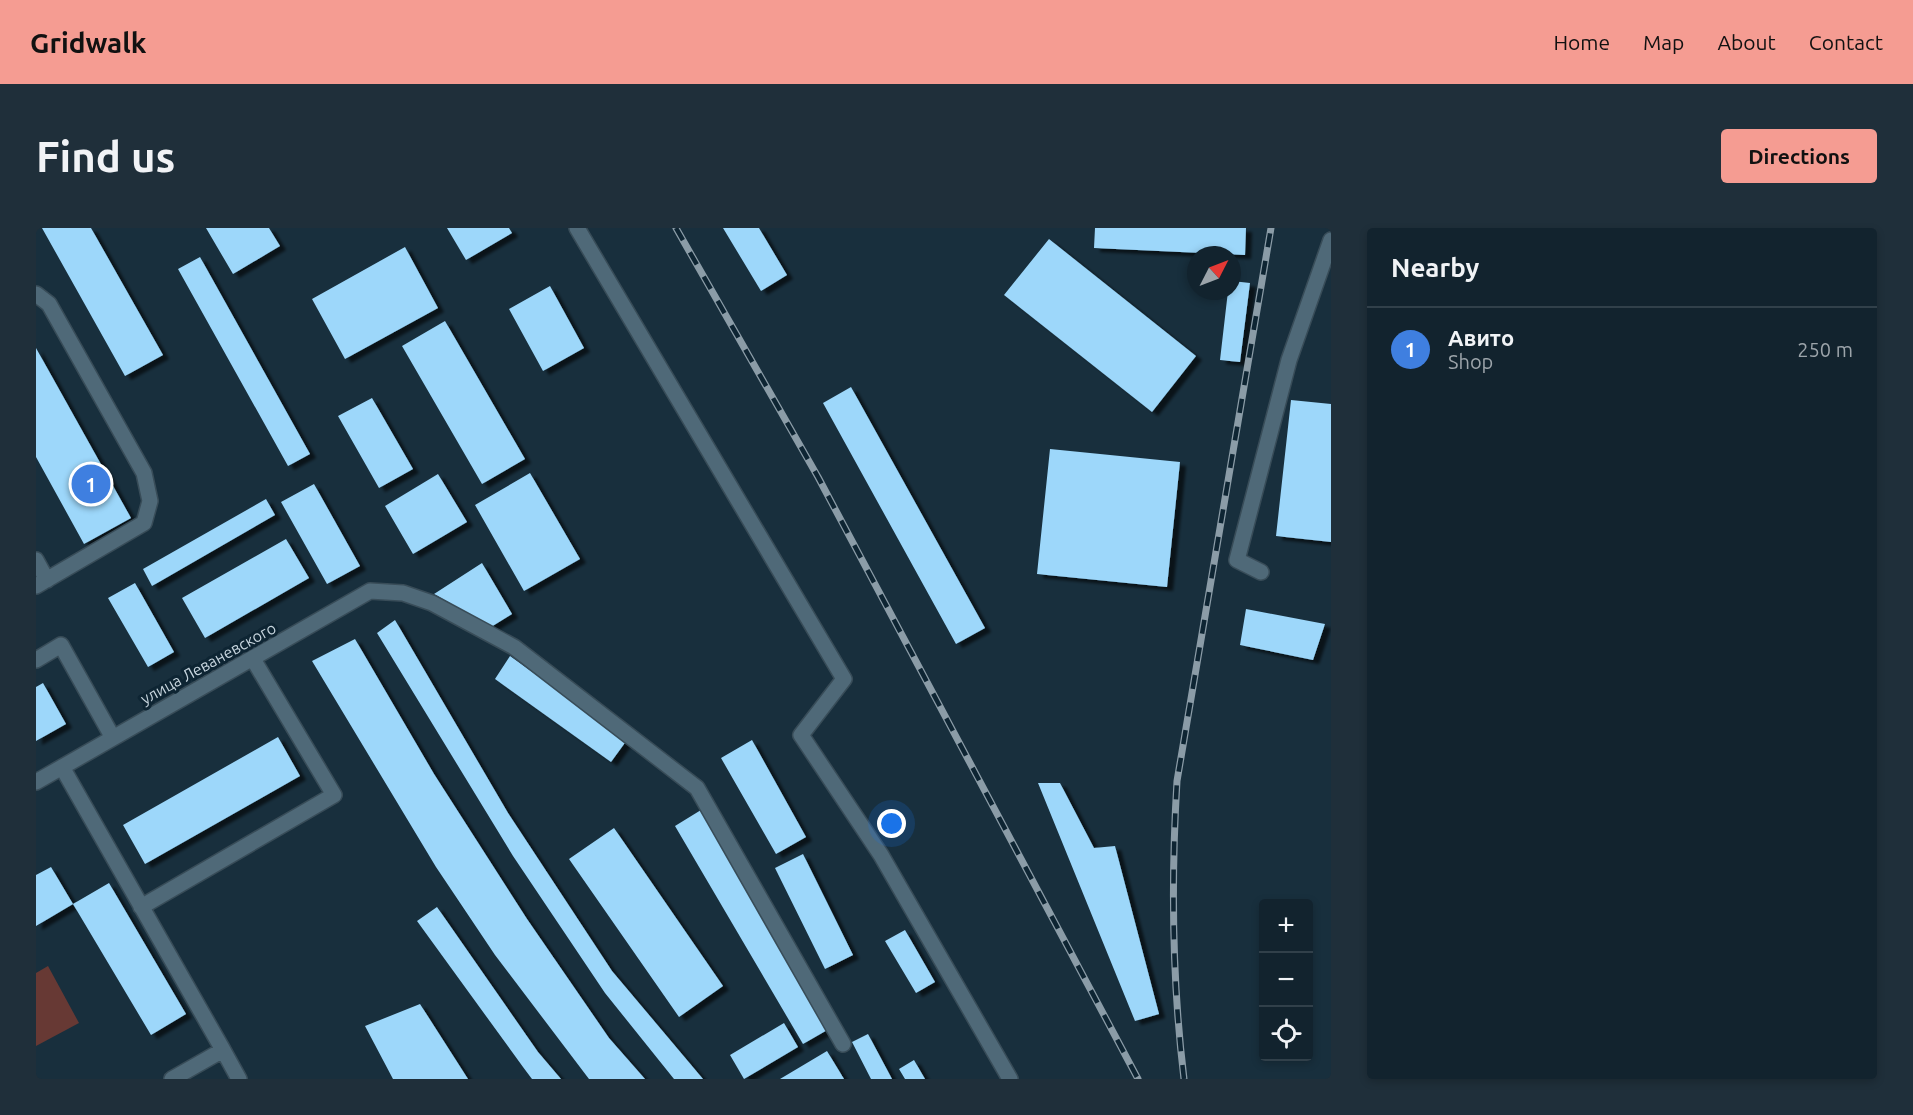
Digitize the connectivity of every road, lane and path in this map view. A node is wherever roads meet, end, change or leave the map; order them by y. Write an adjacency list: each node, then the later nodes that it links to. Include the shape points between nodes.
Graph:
1 (577, 228): 17 (street, via 844,679 801,735 881,855)
2 (1331, 240): 5 (street, via 1289,360 1237,560)
3 (36, 294): 6 (street, via 49,304 144,473 150,501 144,523)
4 (36, 560): 6 (street)
5 (1261, 572)
6 (42, 583)
7 (253, 659): 9 (street, улица Леваневского); 12 (street, via 334,795); 13 (street, улица Леваневского, via 370,591 403,593 432,603 514,647 697,788)
8 (36, 660): 9 (street, via 61,645)
9 (113, 738): 10 (street, улица Леваневского)
10 (62, 767): 11 (street, улица Леваневского); 12 (street)
11 (36, 782)
12 (141, 908): 14 (street)
13 (843, 1044)
14 (223, 1050): 15 (street); 16 (street)
15 (171, 1079)
16 (239, 1079)
17 (1010, 1079)

